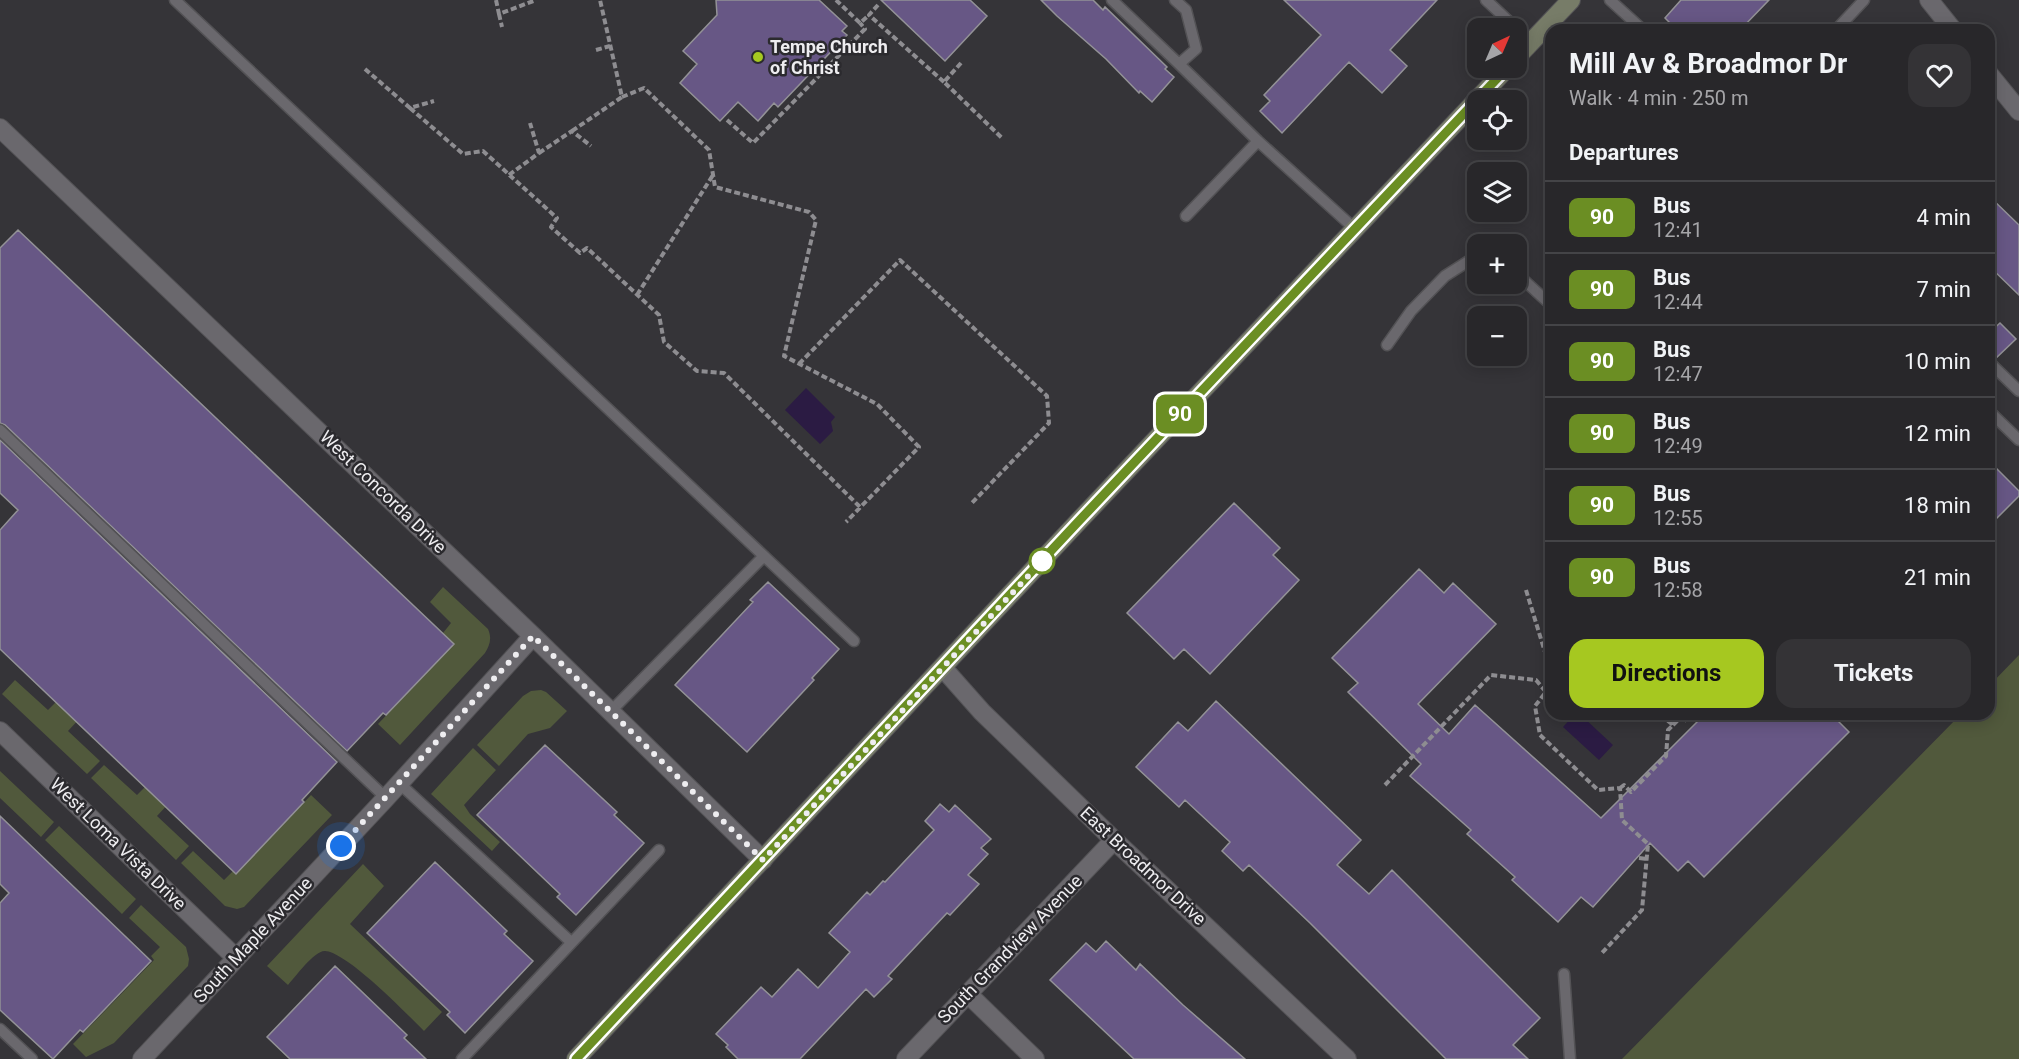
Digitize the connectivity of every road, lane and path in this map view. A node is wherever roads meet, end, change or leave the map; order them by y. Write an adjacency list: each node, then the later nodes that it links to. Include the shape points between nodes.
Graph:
1 (175, 0): 63 (lane)
2 (496, 0): 14 (path)
3 (536, 0): 14 (path)
4 (600, 0): 24 (path)
5 (836, 0): 16 (path)
6 (1112, 0): 28 (lane)
7 (1175, 0): 28 (lane, via 1186,10 1196,49)
8 (1486, 0): 23 (lane)
9 (1571, 0): 17 (main road)
10 (1610, 0): 18 (lane)
11 (1864, 0): 19 (lane)
12 (1929, 0): 20 (street)
13 (878, 5): 15 (path)
14 (500, 14): 21 (path)
15 (868, 15): 16 (path); 32 (path)
16 (860, 23): 37 (path, via 865,28 753,143)
17 (1548, 24)
18 (1636, 24)
19 (1842, 24)
20 (1948, 24)
21 (502, 27)
22 (1545, 27): 23 (main road)
23 (1531, 42): 25 (main road)
24 (610, 46): 26 (path); 33 (path)
25 (1527, 46)
26 (596, 50)
27 (961, 63): 32 (path)
28 (1179, 64): 42 (lane)
29 (365, 69): 35 (path)
30 (1497, 78): 48 (main road)
31 (1995, 81): 36 (street)
32 (944, 82): 41 (path)
33 (622, 97): 40 (path); 45 (path, via 644,88 709,150)
34 (434, 101): 35 (path)
35 (410, 108): 46 (path, via 463,154 483,151)
36 (2019, 111)
37 (728, 120)
38 (530, 123): 44 (path)
39 (0, 128): 65 (street, West Concorda Drive)
40 (573, 130): 43 (path); 44 (path)
41 (1002, 138)
42 (1258, 141): 47 (lane); 48 (lane)
43 (591, 146)
44 (539, 153): 46 (path)
45 (713, 174): 51 (path); 54 (path, via 715,187 810,212 816,220 784,356)
46 (509, 175): 51 (path, via 557,218 552,227 580,253 587,248)
47 (1186, 216)
48 (1354, 229): 68 (main road)
49 (1467, 262): 53 (lane, via 1445,276)
50 (1527, 283): 52 (lane)
51 (638, 295): 61 (path, via 659,315 663,342 698,371 724,374)
52 (1545, 300)
53 (1387, 345)
54 (799, 364): 60 (path, via 900,260 1047,396 1049,423); 61 (path, via 877,404 919,447)
55 (1995, 368): 56 (lane)
56 (2019, 391)
57 (1995, 417): 59 (lane)
58 (0, 430): 79 (lane)
59 (2019, 440)
60 (971, 504)
61 (860, 507): 62 (path)
62 (846, 522)
63 (764, 556): 66 (lane); 71 (lane)
64 (1526, 590): 67 (path)
65 (533, 636): 71 (street, West Concorda Drive); 76 (street, South Maple Avenue)
66 (854, 641)
67 (1545, 653)
68 (943, 668): 80 (street, East Broadmor Drive, via 982,712); 83 (main road)
69 (1545, 691): 77 (path, via 1536,680 1491,675)
70 (1545, 693): 78 (path, via 1534,706 1540,735 1598,790)
71 (611, 711): 83 (street, West Concorda Drive)
72 (1667, 720): 74 (path)
73 (1678, 720): 74 (path)
74 (1673, 725): 78 (path, via 1668,730 1666,756 1631,792 1624,785)
75 (0, 730): 87 (street, West Loma Vista Drive)
76 (399, 783): 79 (street, South Maple Avenue); 85 (lane)
77 (1385, 785)
78 (1620, 788): 84 (path, via 1622,820 1648,844)
79 (386, 798): 87 (street, South Maple Avenue)
80 (1114, 840): 89 (street, South Grandview Avenue); 97 (street, East Broadmor Drive)
81 (659, 850): 85 (lane)
82 (1639, 858): 84 (path)
83 (763, 860): 94 (main road)
84 (1647, 860): 86 (path, via 1642,910)
85 (572, 942): 93 (lane)
86 (1601, 954)
87 (236, 958): 92 (street, South Maple Avenue)
88 (1564, 974): 98 (lane)
89 (968, 994): 95 (street, South Grandview Avenue); 96 (street)
90 (0, 1029): 91 (lane)
91 (32, 1059)
92 (142, 1059)
93 (462, 1059)
94 (576, 1059)
95 (906, 1059)
96 (1035, 1059)
97 (1347, 1059)
98 (1570, 1059)

